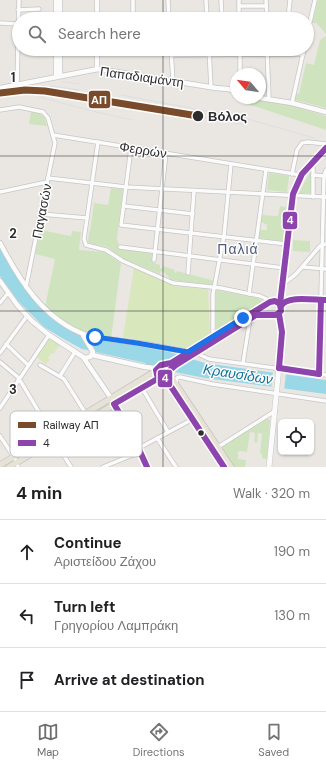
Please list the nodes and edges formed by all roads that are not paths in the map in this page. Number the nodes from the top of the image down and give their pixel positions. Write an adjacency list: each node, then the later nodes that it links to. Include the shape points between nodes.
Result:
1 (19, 0): 16 (street)
2 (56, 0): 17 (street)
3 (60, 0): 18 (street)
4 (97, 0): 19 (street)
5 (133, 0): 20 (street)
6 (168, 0): 21 (street)
7 (206, 0): 22 (street)
8 (222, 0): 23 (street)
9 (239, 0): 13 (street)
10 (266, 0): 14 (street)
11 (290, 0): 26 (street)
12 (315, 0): 27 (street)
13 (239, 6): 14 (street); 24 (street)
14 (266, 6): 25 (street)
15 (39, 9): 16 (street)
16 (18, 10)
17 (56, 12)
18 (60, 12)
19 (97, 12)
20 (133, 12)
21 (169, 12)
22 (207, 12)
23 (222, 12)
24 (239, 12)
25 (266, 12)
26 (289, 12)
27 (312, 12)
28 (0, 23): 29 (street)
29 (12, 24)
30 (18, 56): 43 (street)
31 (56, 56): 41 (street)
32 (60, 56): 41 (street)
33 (97, 56): 40 (street)
34 (171, 56): 42 (street)
35 (210, 56): 44 (street)
36 (240, 56): 39 (street)
37 (268, 56): 48 (street)
38 (303, 56): 49 (street)
39 (240, 68)
40 (97, 70): 41 (street, Παπαδιαμάντη); 42 (street, Παπαδιαμάντη)
41 (58, 77): 43 (street, Παπαδιαμάντη)
42 (173, 81): 44 (street, Παπαδιαμάντη)
43 (17, 85): 45 (street, Παπαδιαμάντη)
44 (211, 87): 46 (street, Παπαδιαμάντη)
45 (0, 88)
46 (230, 90)
47 (266, 99): 48 (street)
48 (269, 99): 49 (street)
49 (292, 103): 51 (street)
50 (0, 110): 52 (street, via 19,107 42,112 48,118)
51 (326, 112)
52 (52, 135): 53 (street, Φερρών); 66 (street, Παγασών, via 55,143)
53 (98, 142): 55 (street, Φερρών); 67 (street)
54 (326, 144): 62 (street, via 302,143 297,150)
55 (131, 148): 57 (street, Φερρών); 68 (street)
56 (326, 148): 58 (main road)
57 (166, 153): 59 (street, Φερρών); 69 (street)
58 (313, 162): 63 (main road); 64 (street)
59 (231, 164): 60 (street, Φερρών); 72 (street)
60 (266, 170): 62 (street, Φερρών); 73 (street)
61 (326, 170): 65 (street)
62 (292, 174): 63 (street, Φερρών)
63 (301, 175): 74 (main road)
64 (313, 175): 65 (street); 75 (street)
65 (325, 175): 76 (street)
66 (48, 180): 67 (street); 71 (street); 79 (street, Παγασών)
67 (92, 183): 68 (street); 81 (street)
68 (126, 187): 69 (street); 77 (street)
69 (162, 189): 70 (street); 78 (street)
70 (194, 191): 72 (street); 80 (street)
71 (0, 192)
72 (228, 193): 73 (street); 85 (street)
73 (262, 194): 74 (street); 86 (street)
74 (292, 196): 75 (street); 88 (main road)
75 (313, 197): 76 (street)
76 (325, 197): 82 (street)
77 (124, 206): 78 (street); 83 (street, via 121,224)
78 (159, 210): 80 (street); 83 (street)
79 (41, 214): 81 (street); 102 (street, Παγασών)
80 (193, 214): 84 (street)
81 (87, 218): 103 (street, via 84,240 90,247 106,250 127,263 173,283)
82 (324, 221): 89 (street)
83 (157, 229): 84 (street); 91 (street)
84 (191, 232): 85 (street); 92 (street)
85 (224, 236): 86 (street); 94 (street)
86 (256, 240): 88 (street); 95 (street)
87 (0, 243): 102 (street)
88 (287, 244): 97 (main road)
89 (324, 245): 96 (street, via 320,246); 98 (street)
90 (120, 247): 91 (street)
91 (155, 252): 92 (street); 93 (street)
92 (190, 256): 94 (street); 99 (street)
93 (154, 260)
94 (220, 260): 95 (street); 103 (street)
95 (253, 264): 97 (street); 105 (street)
96 (303, 267): 98 (street); 101 (street)
97 (284, 268): 101 (main road)
98 (324, 269): 106 (street)
99 (188, 273)
100 (0, 281): 104 (street)
101 (282, 285): 108 (main road, via 279,294); 110 (main road)
102 (26, 288): 116 (street, via 50,313)
103 (214, 288): 105 (street); 117 (street)
104 (8, 293): 109 (street); 113 (street)
105 (249, 294): 108 (street)
106 (321, 300): 107 (street); 110 (street, via 289,299); 133 (street)
107 (326, 300)
108 (271, 302): 110 (main road, via 277,301); 112 (main road, via 266,309); 117 (main road)
109 (0, 303)
110 (281, 305): 111 (main road)
111 (279, 314): 112 (main road); 131 (main road, via 282,332)
112 (270, 315): 114 (main road, via 262,314)
113 (27, 316): 115 (street); 118 (street)
114 (250, 319): 122 (main road); 126 (street)
115 (49, 335): 119 (street); 127 (street)
116 (84, 335): 121 (street); 123 (street)
117 (213, 337): 123 (main road)
118 (3, 345): 120 (street); 127 (street)
119 (75, 352): 124 (street); 134 (street)
120 (0, 353)
121 (92, 353): 124 (street, via 89,358); 130 (street)
122 (196, 353): 123 (main road); 126 (street, via 209,359)
123 (189, 354): 129 (main road); 132 (main road)
124 (84, 358): 141 (street)
125 (0, 362): 136 (street)
126 (244, 363): 131 (street)
127 (28, 365): 136 (street)
128 (40, 365): 134 (street)
129 (166, 365): 130 (main road); 132 (main road)
130 (157, 368): 137 (main road, via 157,375); 141 (main road)
131 (279, 370): 133 (street); 140 (main road)
132 (170, 372): 137 (main road, via 169,377); 138 (main road)
133 (319, 374): 135 (street)
134 (60, 376): 147 (street)
135 (326, 376)
136 (19, 379): 144 (street); 146 (street)
137 (162, 379): 139 (main road); 151 (main road, via 168,382)
138 (176, 383): 140 (street, via 180,377 212,384); 155 (main road)
139 (142, 388): 143 (main road); 152 (street)
140 (277, 392): 142 (street); 145 (main road)
141 (111, 398): 148 (main road)
142 (326, 401)
143 (114, 404): 149 (main road); 150 (street)
144 (0, 408)
145 (275, 410): 155 (street); 170 (main road)
146 (38, 411)
147 (84, 411)
148 (91, 411)
149 (102, 411)
150 (118, 411)
151 (193, 419): 152 (street); 168 (main road)
152 (168, 432): 154 (street)
153 (0, 436): 157 (street)
154 (157, 438): 156 (street); 167 (street)
155 (218, 447): 169 (main road)
156 (142, 449)
157 (10, 452)
158 (142, 455): 166 (street)
159 (65, 457): 164 (street)
160 (125, 457): 165 (street)
161 (16, 462): 162 (main road); 163 (main road)
162 (0, 465)
163 (10, 467)
164 (71, 467)
165 (104, 467)
166 (147, 467)
167 (176, 467)
168 (224, 467)
169 (231, 467)
170 (269, 467)

